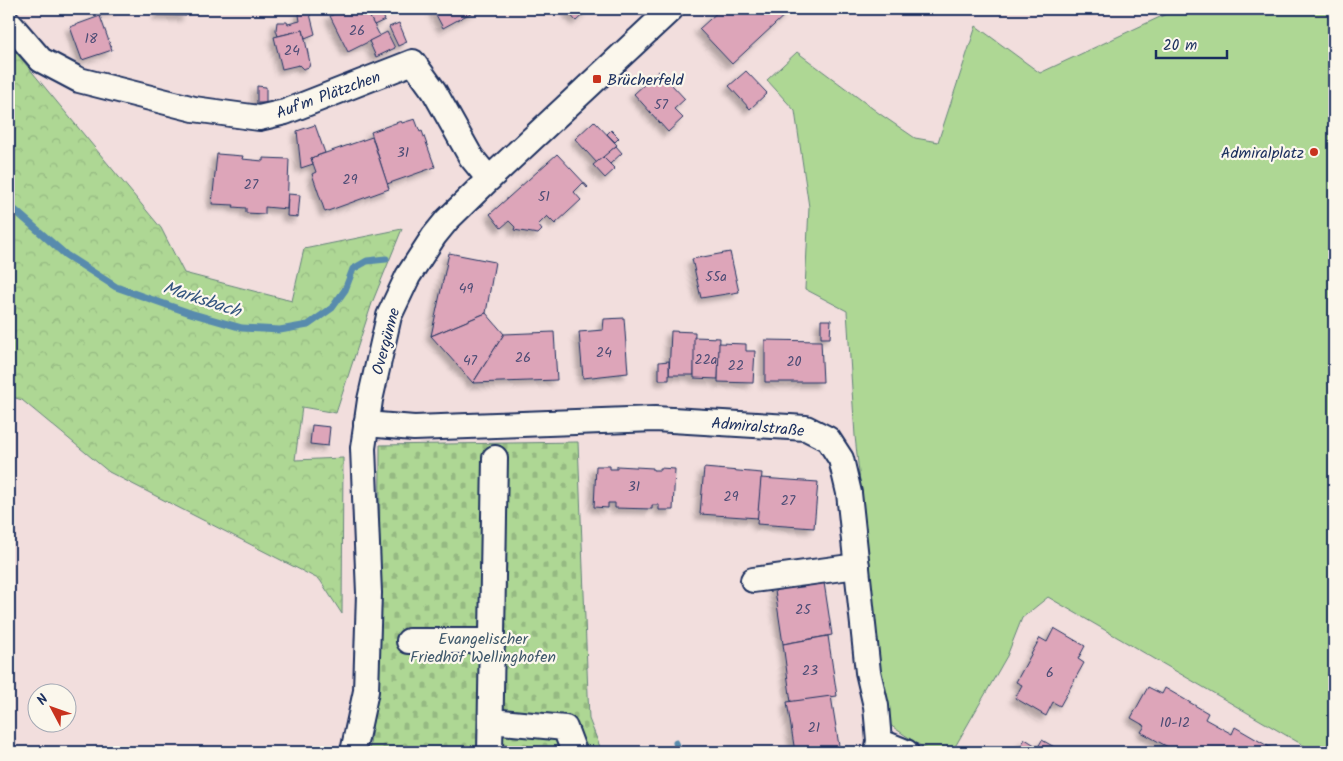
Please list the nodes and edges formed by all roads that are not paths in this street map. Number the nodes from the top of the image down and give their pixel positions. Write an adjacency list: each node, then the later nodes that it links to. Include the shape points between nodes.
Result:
1 (671, 9): 3 (street, Overgünne)
2 (9, 23): 3 (street, Auf'm Plätzchen, via 41,60 79,80 194,109 259,118 285,112 413,62 434,91 471,157)
3 (489, 179): 4 (street, Overgünne, via 447,220 408,276 389,316)
4 (366, 424): 6 (street, Admiralstraße, via 414,428 655,419 806,428 828,439 841,458 849,493); 12 (street, Overgünne, via 363,448 369,593 366,691)
5 (495, 458): 9 (street)
6 (857, 566): 7 (street); 11 (street, Admiralstraße, via 868,672 876,706)
7 (753, 580)
8 (409, 641): 9 (street)
9 (493, 641): 10 (street)
10 (492, 721): 13 (street); 14 (street, via 566,728)
11 (878, 746): 15 (street)
12 (353, 752)
13 (490, 752)
14 (574, 752)
15 (906, 752)

